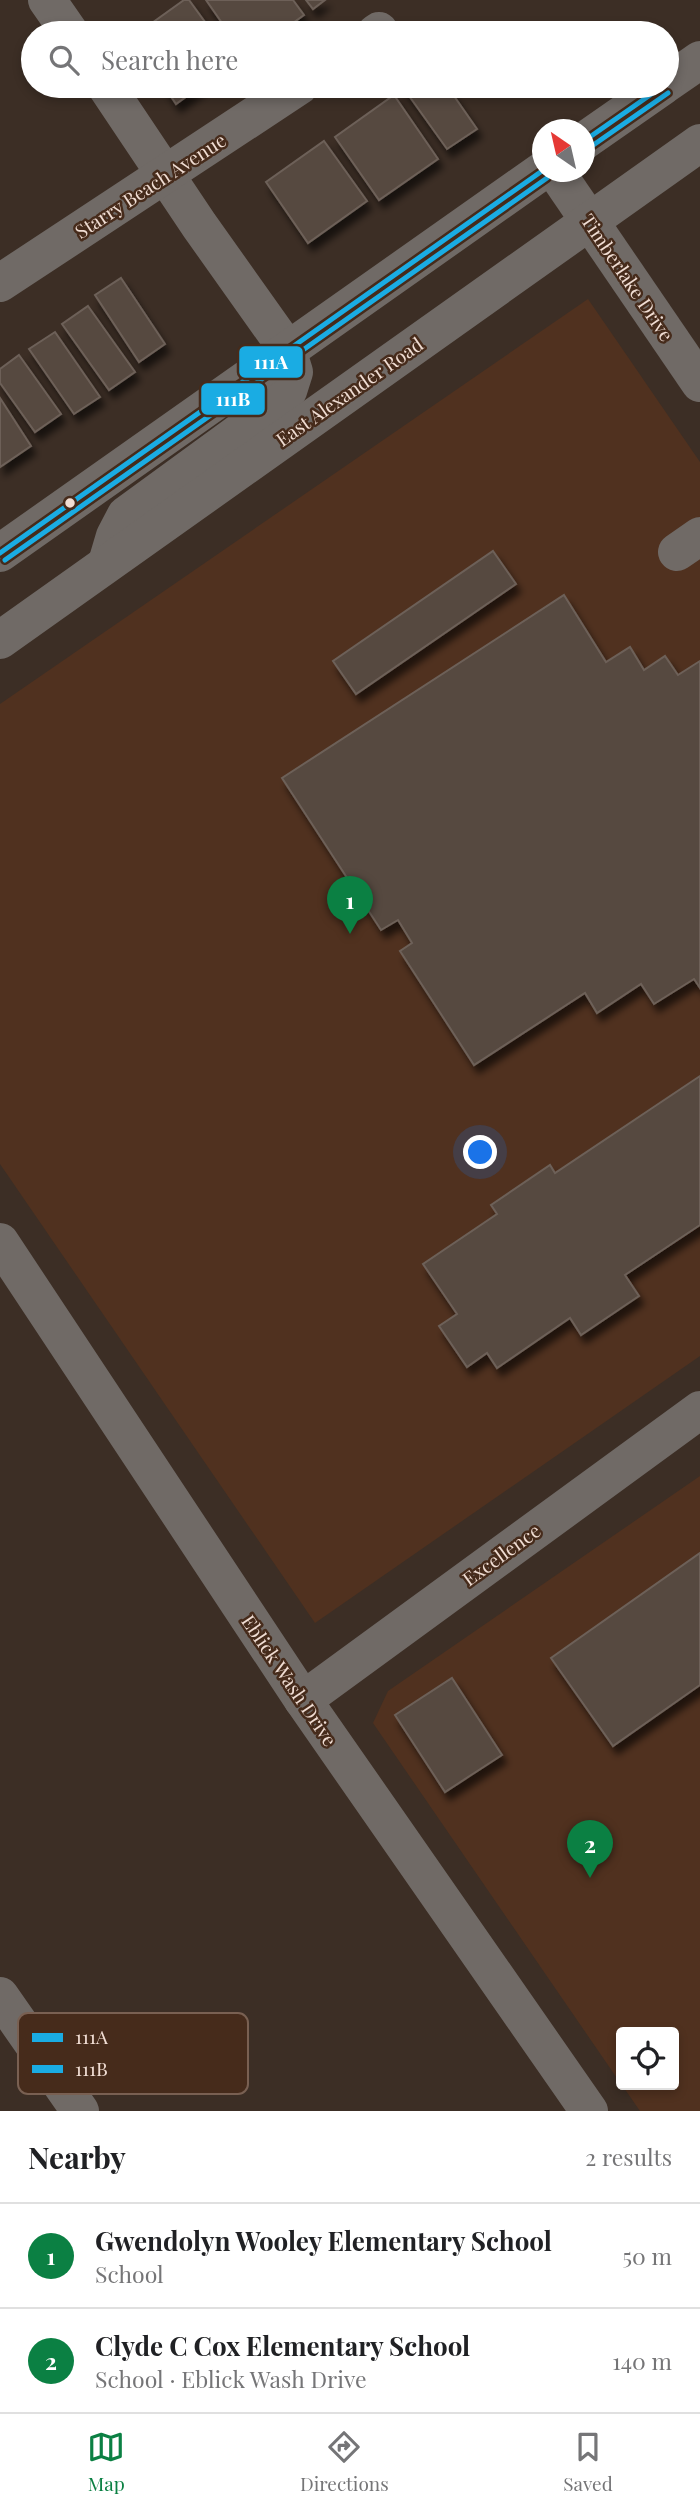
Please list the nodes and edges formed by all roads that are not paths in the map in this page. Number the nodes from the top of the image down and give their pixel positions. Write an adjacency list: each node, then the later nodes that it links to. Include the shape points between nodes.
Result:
1 (47, 0): 2 (street)
2 (62, 21)
3 (700, 60): 4 (street)
4 (679, 75)
5 (114, 98): 10 (street)
6 (281, 98): 10 (street, Starry Beach Avenue)
7 (646, 98): 8 (street)
8 (595, 133)
9 (700, 143): 13 (street, East Alexander Road)
10 (167, 175): 14 (street, Starry Beach Avenue); 15 (street)
11 (532, 178): 15 (street)
12 (562, 182): 13 (street, Timberlake Drive)
13 (591, 220): 16 (street, Timberlake Drive); 18 (street, East Alexander Road)
14 (0, 283)
15 (287, 349): 17 (street); 18 (street, via 294,372 288,391 126,515)
16 (700, 383)
17 (0, 553)
18 (107, 563): 19 (street, East Alexander Road)
19 (0, 640)
20 (0, 1242): 22 (street, Eblick Wash Drive)
21 (700, 1410): 22 (street, Excellence)
22 (303, 1700): 27 (street, Eblick Wash Drive)
23 (0, 1996): 24 (street)
24 (18, 2022)
25 (68, 2094): 26 (street)
26 (80, 2111)
27 (589, 2111)

